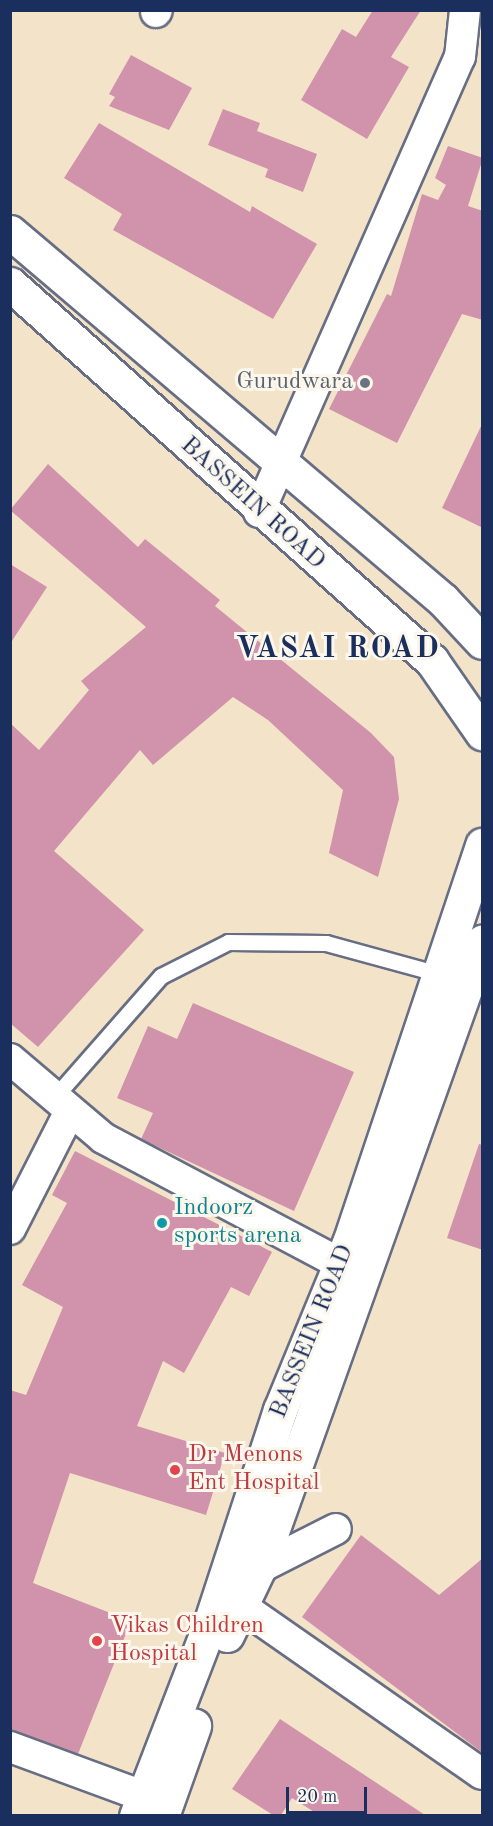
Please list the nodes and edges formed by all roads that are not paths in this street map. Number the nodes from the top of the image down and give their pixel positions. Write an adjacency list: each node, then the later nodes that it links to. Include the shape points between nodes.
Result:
1 (465, 10): 4 (street, via 460,57)
2 (14, 245): 4 (main road, BASSEIN ROAD)
3 (10, 284): 5 (main road, BASSEIN ROAD)
4 (280, 460): 5 (street); 6 (main road, BASSEIN ROAD, via 442,600)
5 (259, 512): 7 (main road, BASSEIN ROAD, via 432,661)
6 (483, 642)
7 (480, 724)
8 (483, 845): 10 (main road, BASSEIN ROAD)
9 (483, 942): 14 (main road, BASSEIN ROAD)
10 (439, 974): 12 (lane, via 326,943 228,942 161,976); 14 (main road, BASSEIN ROAD)
11 (10, 1059): 12 (street)
12 (61, 1107): 13 (street); 14 (street, via 103,1138)
13 (10, 1229)
14 (352, 1271): 16 (main road, BASSEIN ROAD); 17 (main road, BASSEIN ROAD, via 280,1410)
15 (336, 1529): 16 (street)
16 (259, 1568): 17 (main road, BASSEIN ROAD)
17 (229, 1598): 19 (street); 20 (main road, BASSEIN ROAD)
18 (10, 1746): 20 (street)
19 (483, 1774)
20 (147, 1809)

